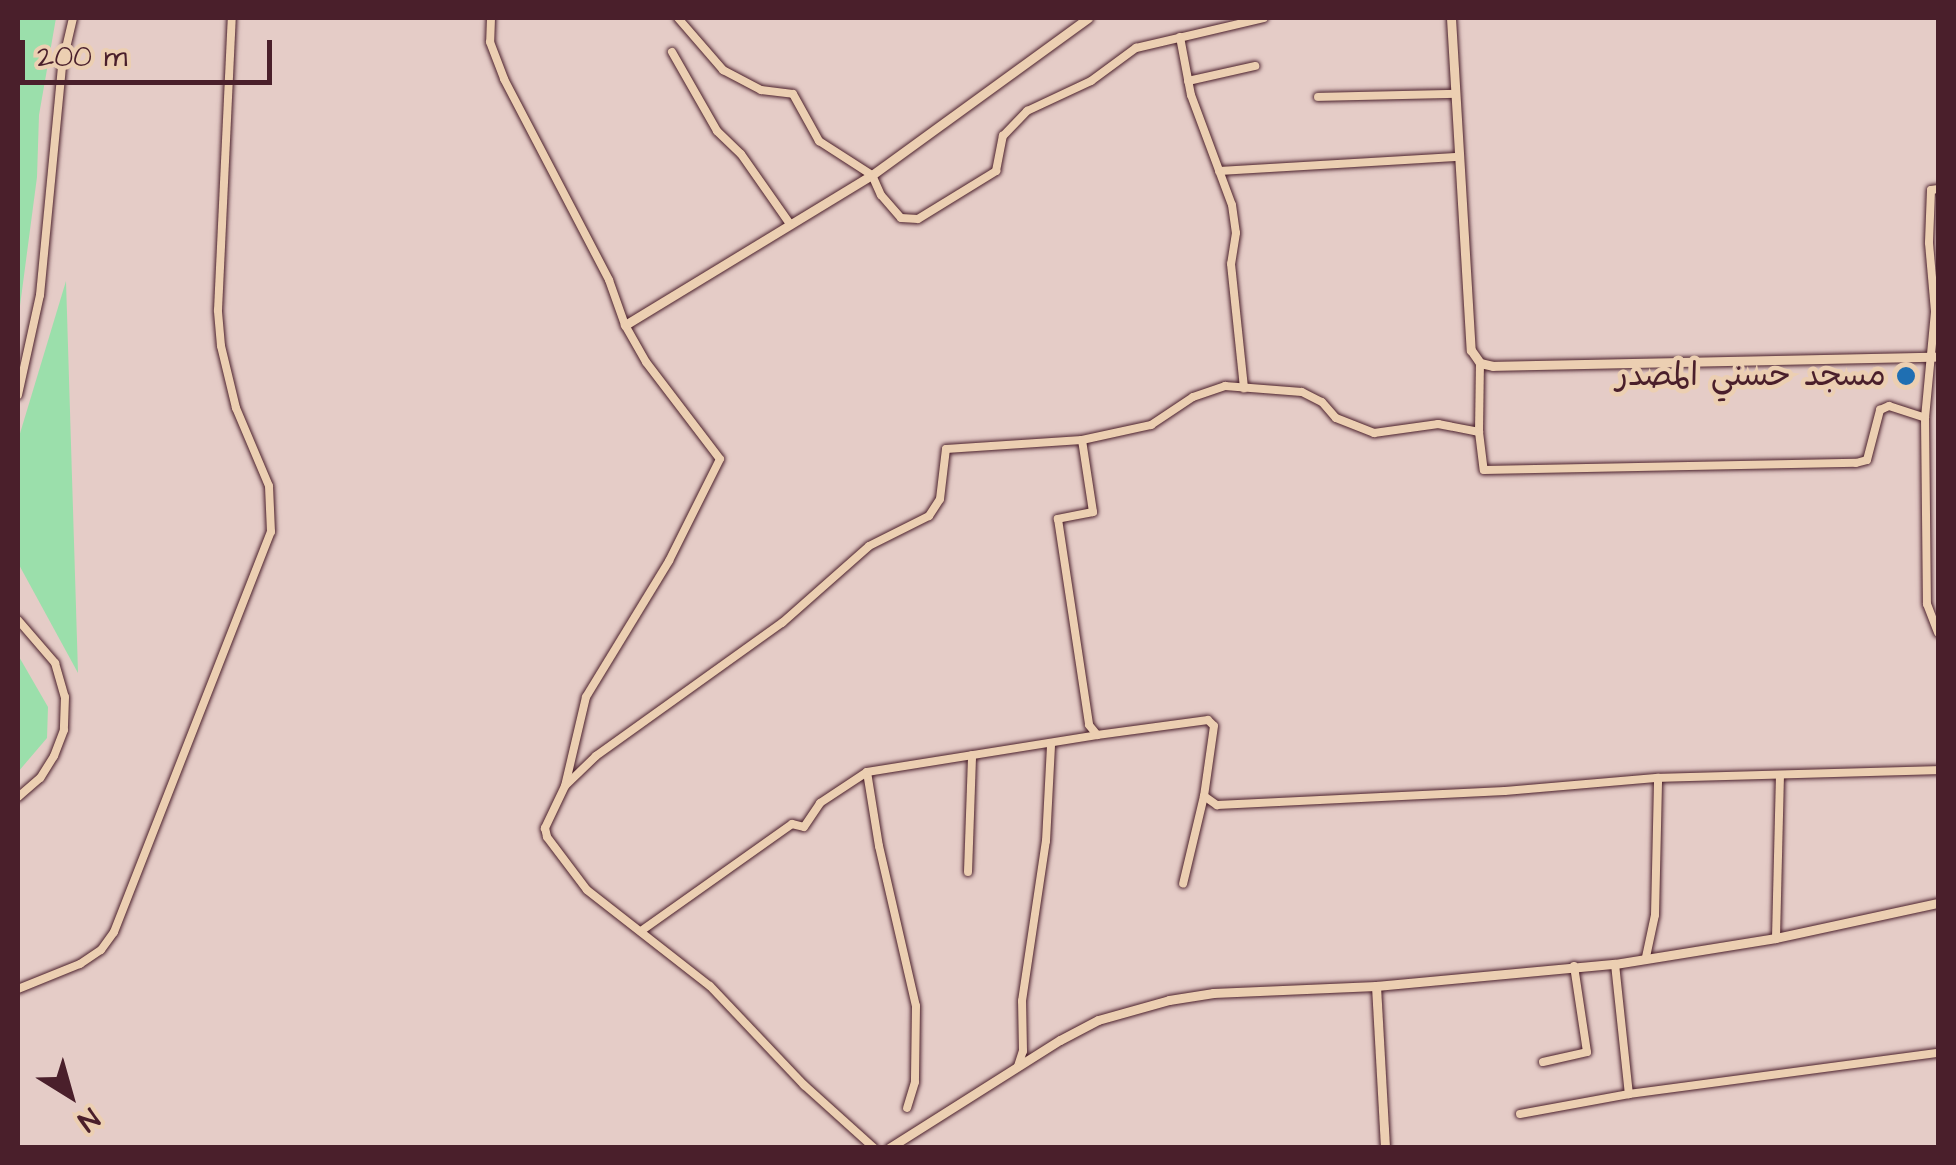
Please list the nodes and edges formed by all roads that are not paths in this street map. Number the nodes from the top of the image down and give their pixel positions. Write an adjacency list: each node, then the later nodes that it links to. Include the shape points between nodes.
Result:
1 (73, 18): 23 (street, via 62,64 40,295)
2 (232, 18): 48 (street, via 220,346 236,408 269,486 271,532 114,932 80,964)
3 (491, 18): 19 (street, via 490,42 504,79 609,280)
4 (678, 18): 16 (street, via 731,76 761,90 793,94 820,140)
5 (1088, 18): 16 (street)
6 (1264, 18): 8 (street)
7 (1451, 18): 12 (street)
8 (1180, 37): 11 (street); 16 (street, via 1136,48 1091,81 1027,111 1003,136 996,171 918,219 902,218)
9 (672, 52): 18 (street, via 717,131)
10 (1255, 66): 11 (street)
11 (1188, 81): 15 (street)
12 (1454, 94): 13 (street); 14 (street)
13 (1318, 97)
14 (1456, 157): 15 (street); 21 (street, via 1471,350)
15 (1219, 171): 22 (street, via 1236,234 1231,264)
16 (872, 175): 18 (street)
17 (1938, 190): 20 (street, via 1930,190)
18 (790, 224): 19 (street)
19 (625, 325): 36 (street, via 720,458 669,561 586,697)
20 (1935, 357): 21 (street); 24 (street)
21 (1480, 363): 25 (street)
22 (1244, 388): 25 (street, via 1302,392 1336,418 1374,433 1438,424); 26 (street, via 1211,388 1151,425)
23 (18, 395)
24 (1925, 418): 25 (street, via 1889,406 1880,410 1867,460 1775,466 1484,470); 28 (street, via 1927,604)
25 (1479, 432)
26 (1082, 440): 29 (street, via 1093,512 1058,519 1089,725); 36 (street, via 946,449 940,499 929,516 869,546 782,623 596,756)
27 (18, 620): 37 (street, via 54,663 66,697 54,756)
28 (1938, 634)
29 (1097, 736): 30 (street); 38 (street, via 1208,720 1214,726)
30 (1051, 744): 31 (street); 51 (street)
31 (972, 754): 33 (street); 39 (street)
32 (1938, 770): 34 (street)
33 (867, 772): 42 (street, via 820,803 804,827 792,824); 53 (street, via 916,1006 915,1082)
34 (1780, 777): 35 (street); 43 (street)
35 (1658, 778): 38 (street, via 1217,805); 44 (street, via 1655,915)
36 (565, 786): 42 (street, via 547,836 587,890)
37 (18, 796)
38 (1204, 796): 40 (street)
39 (968, 872)
40 (1183, 884)
41 (1938, 903): 43 (street)
42 (641, 931): 55 (street, via 710,986)
43 (1776, 938): 44 (street)
44 (1646, 957): 45 (street)
45 (1615, 964): 46 (street); 52 (street)
46 (1574, 966): 47 (street); 50 (street, via 1586,1052)
47 (1376, 986): 51 (street, via 1213,992 1169,1000 1098,1020); 57 (street)
48 (18, 989)
49 (1938, 1053): 52 (street)
50 (1543, 1062)
51 (1018, 1066): 56 (street)
52 (1629, 1094): 54 (street)
53 (907, 1108)
54 (1520, 1114)
55 (874, 1148)
56 (888, 1148)
57 (1385, 1148)

